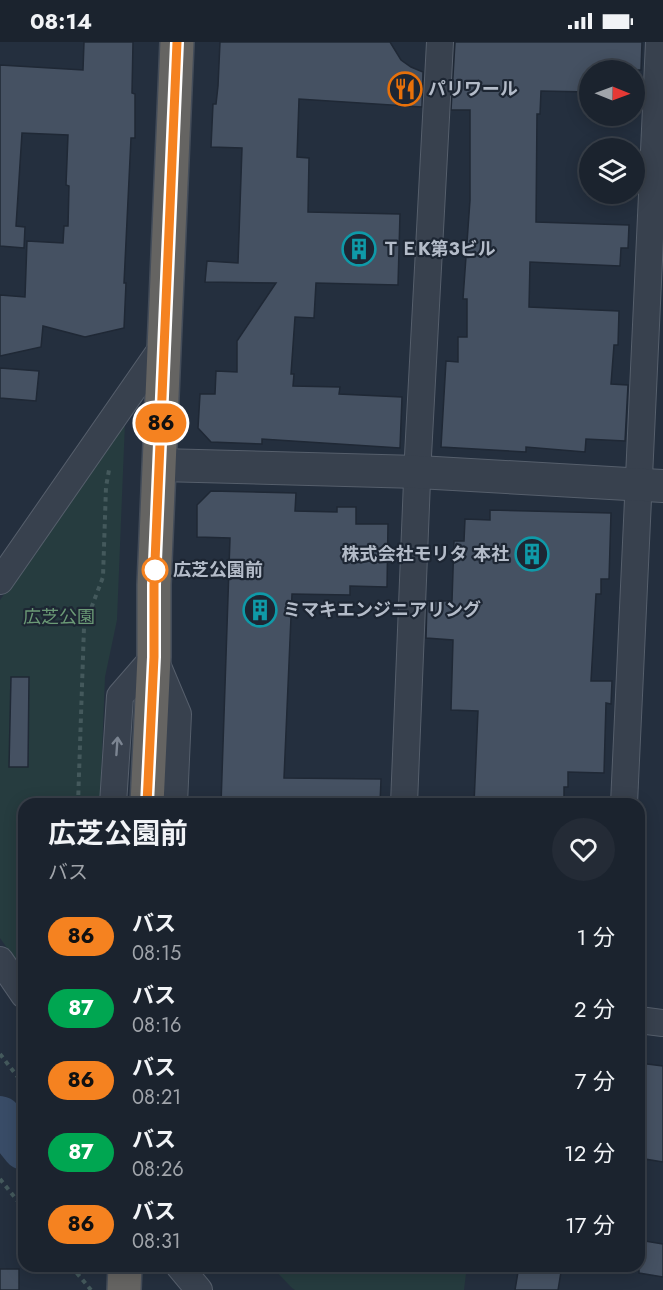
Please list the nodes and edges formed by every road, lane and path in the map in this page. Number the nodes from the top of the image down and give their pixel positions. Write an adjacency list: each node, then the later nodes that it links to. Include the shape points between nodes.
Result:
1 (177, 42): 4 (highway)
2 (440, 42): 7 (street)
3 (659, 42): 8 (street)
4 (166, 342): 5 (highway); 9 (street)
5 (160, 465): 7 (street); 10 (highway)
6 (109, 470): 11 (path, via 103,578 84,627)
7 (418, 472): 8 (street); 15 (street)
8 (651, 485): 16 (street)
9 (0, 581)
10 (154, 657): 12 (street, one-way to 10, via 120,696); 13 (highway); 14 (street, via 178,714)
11 (78, 798)
12 (113, 798)
13 (147, 798)
14 (174, 798)
15 (404, 798)
16 (625, 798)
17 (0, 960): 18 (street)
18 (18, 986)
19 (645, 1021): 20 (street)
20 (663, 1023)
21 (0, 1054): 22 (path)
22 (18, 1076)
23 (0, 1179): 24 (path)
24 (18, 1202)
25 (76, 1272): 28 (path)
26 (125, 1272): 29 (highway)
27 (184, 1272): 30 (street)
28 (91, 1290)
29 (124, 1290)
30 (199, 1290)

